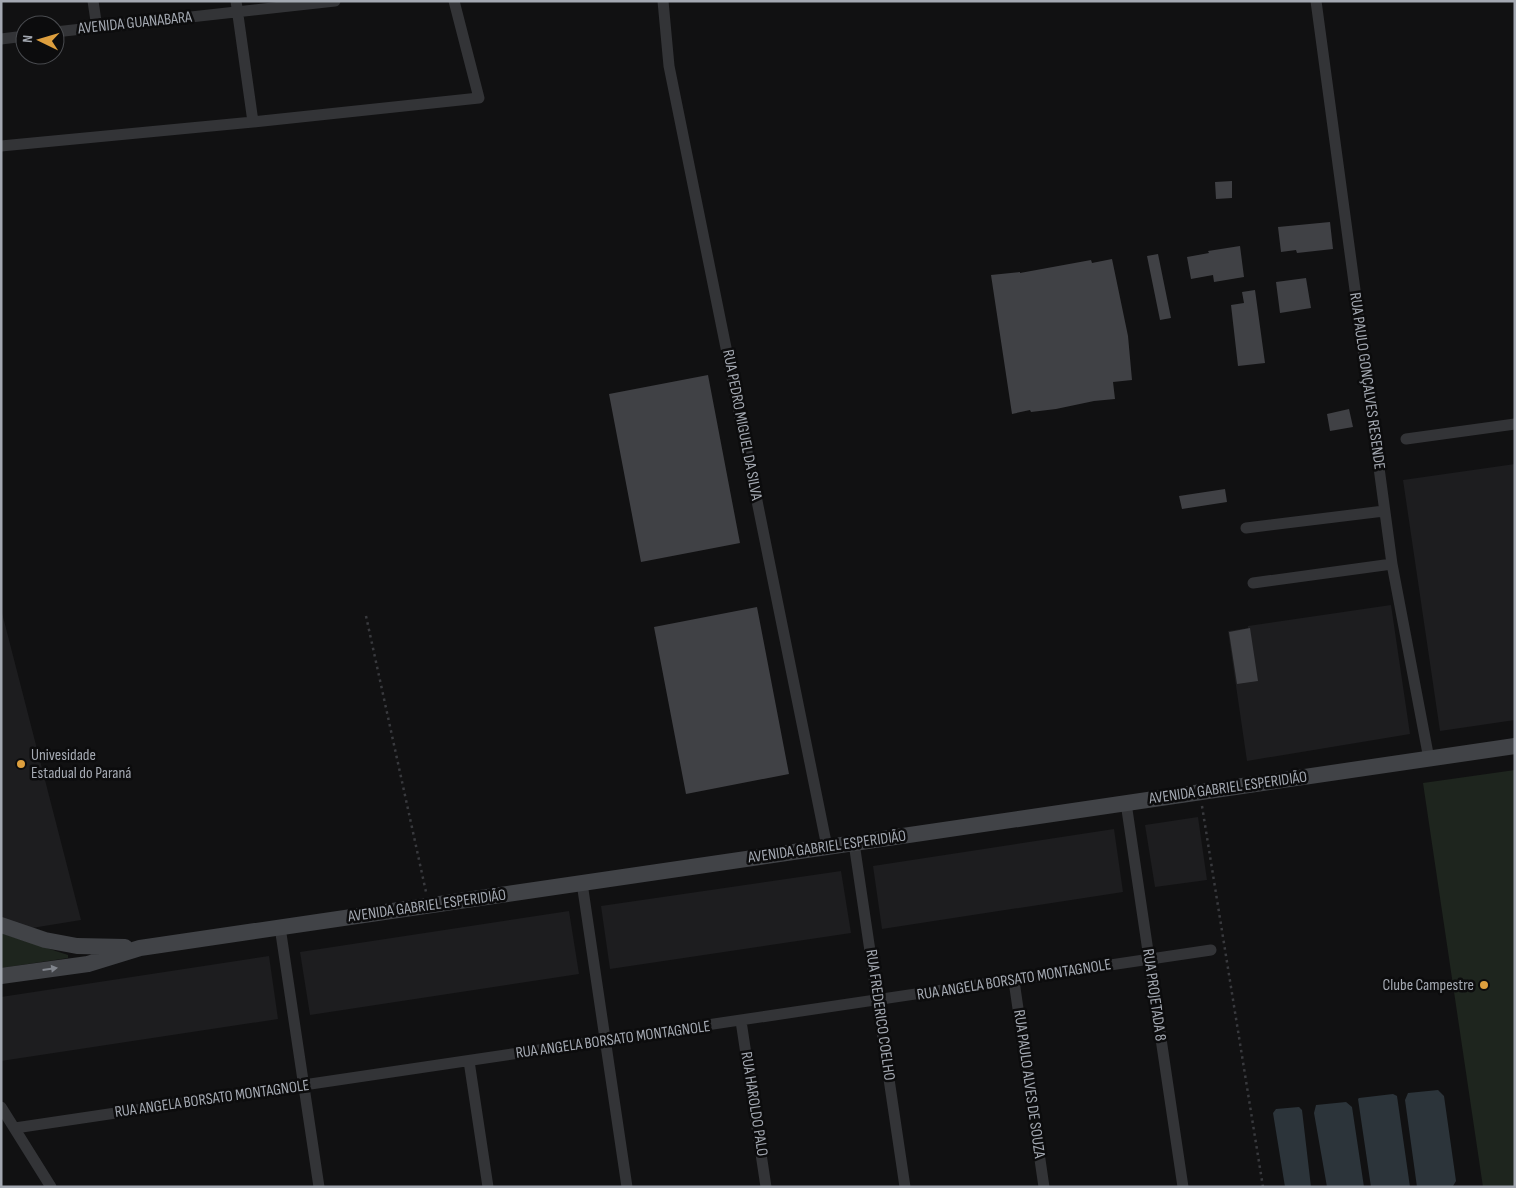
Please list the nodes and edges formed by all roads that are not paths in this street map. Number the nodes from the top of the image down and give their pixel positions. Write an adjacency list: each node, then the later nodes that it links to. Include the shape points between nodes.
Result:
1 (93, 1): 7 (street)
2 (335, 1): 6 (street, AVENIDA GUANABARA)
3 (454, 1): 11 (street, via 478,98)
4 (663, 1): 23 (street, RUA PEDRO MIGUEL DA SILVA, via 671,76)
5 (1316, 1): 15 (street, RUA PAULO GONÇALVES RESENDE)
6 (237, 6): 7 (street, AVENIDA GUANABARA); 11 (street)
7 (97, 28): 8 (street, AVENIDA GUANABARA)
8 (65, 31)
9 (15, 37): 10 (street)
10 (1, 39)
11 (253, 122): 12 (street)
12 (1, 146)
13 (1515, 424): 14 (street)
14 (1406, 439)
15 (1384, 511): 16 (street); 17 (street, RUA PAULO GONÇALVES RESENDE)
16 (1246, 528)
17 (1392, 564): 18 (street); 20 (street, RUA PAULO GONÇALVES RESENDE)
18 (1253, 583)
19 (1515, 746): 20 (main road, AVENIDA GABRIEL ESPERIDIÃO)
20 (1429, 759): 21 (main road, AVENIDA GABRIEL ESPERIDIÃO)
21 (1126, 803): 22 (main road, AVENIDA GABRIEL ESPERIDIÃO); 29 (street, RUA PROJETADA 8)
22 (854, 843): 23 (main road, AVENIDA GABRIEL ESPERIDIÃO); 32 (street, RUA FREDERICO COELHO)
23 (827, 847): 24 (main road, AVENIDA GABRIEL ESPERIDIÃO)
24 (582, 883): 26 (main road, AVENIDA GABRIEL ESPERIDIÃO); 34 (street)
25 (1, 925): 27 (main road, AVENIDA GABRIEL ESPERIDIÃO, via 45,940 77,946)
26 (280, 927): 27 (main road, AVENIDA GABRIEL ESPERIDIÃO); 36 (street)
27 (140, 948): 30 (main road, AVENIDA GABRIEL ESPERIDIÃO, one-way to 27, via 88,964)
28 (1211, 950): 29 (street, RUA ANGELA BORSATO MONTAGNOLE)
29 (1149, 960): 31 (street, RUA ANGELA BORSATO MONTAGNOLE); 46 (street, RUA PROJETADA 8)
30 (1, 976)
31 (1014, 980): 32 (street, RUA ANGELA BORSATO MONTAGNOLE); 45 (street, RUA PAULO ALVES DE SOUZA)
32 (878, 1000): 33 (street, RUA ANGELA BORSATO MONTAGNOLE); 44 (street, RUA FREDERICO COELHO)
33 (741, 1021): 34 (street, RUA ANGELA BORSATO MONTAGNOLE); 43 (street, RUA HAROLDO PALO)
34 (605, 1041): 35 (street, RUA ANGELA BORSATO MONTAGNOLE); 42 (street)
35 (469, 1061): 36 (street, RUA ANGELA BORSATO MONTAGNOLE); 41 (street)
36 (304, 1085): 38 (street, RUA ANGELA BORSATO MONTAGNOLE); 40 (street)
37 (1, 1107): 38 (street)
38 (15, 1128): 39 (street)
39 (52, 1187)
40 (319, 1187)
41 (488, 1187)
42 (627, 1187)
43 (766, 1187)
44 (905, 1187)
45 (1044, 1187)
46 (1183, 1187)

